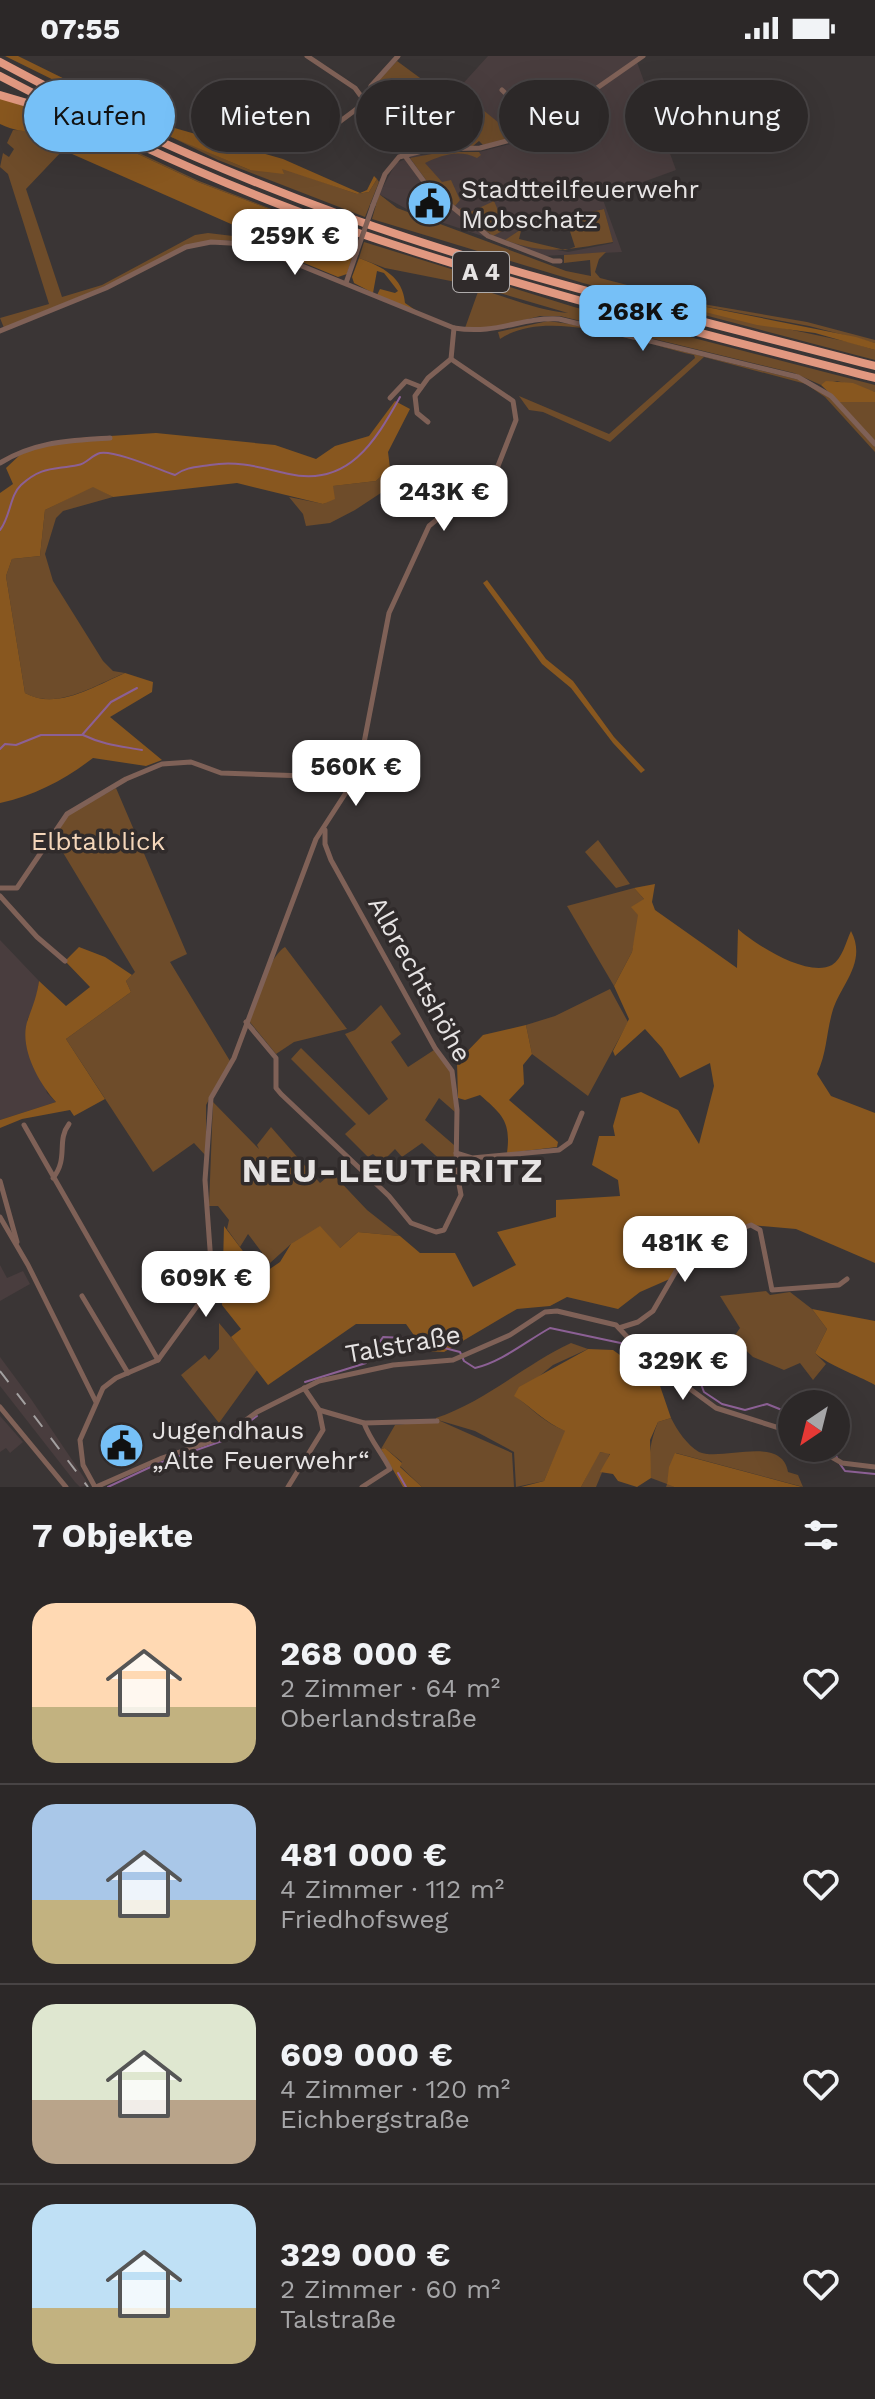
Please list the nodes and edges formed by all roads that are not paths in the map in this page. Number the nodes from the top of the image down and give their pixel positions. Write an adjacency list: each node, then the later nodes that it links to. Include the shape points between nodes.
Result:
1 (307, 56): 9 (street)
2 (398, 56): 6 (street)
3 (643, 56): 7 (street)
4 (0, 62): 20 (highway, A 4, via 155,140 347,217 552,281)
5 (0, 76): 8 (highway, A 4)
6 (376, 80)
7 (609, 80)
8 (24, 88)
9 (355, 88)
10 (0, 95): 11 (highway)
11 (24, 102)
12 (499, 142): 14 (street)
13 (157, 152): 21 (highway, A 4, via 249,193 413,251)
14 (405, 154): 15 (street, via 428,186 487,235); 16 (street, bridge, via 390,166)
15 (560, 261)
16 (346, 283): 17 (street); 18 (street, via 254,245 211,242 186,247 106,288)
17 (454, 328): 19 (street); 26 (street, via 486,332 559,319 791,375 824,390)
18 (0, 331)
19 (451, 359): 22 (street); 28 (street, via 513,401 516,420 496,471 424,533 389,613)
20 (875, 366)
21 (875, 378)
22 (421, 387): 23 (street, via 406,381); 24 (street, via 414,404)
23 (390, 398)
24 (428, 422)
25 (110, 438): 27 (street, via 24,448)
26 (875, 444)
27 (0, 463)
28 (358, 774): 29 (street); 30 (street, via 221,773 191,762 162,764 67,814 17,888)
29 (325, 830): 33 (street, via 316,839); 37 (street, Albrechtshöhe, via 331,860 452,1071)
30 (0, 888)
31 (0, 896): 32 (street)
32 (65, 961)
33 (246, 1022): 37 (street, Albrechtshöhe, via 276,1058 276,1088 411,1223 436,1232 451,1220 461,1195); 45 (street, via 207,1116 208,1291)
34 (582, 1113): 37 (street, via 570,1142 559,1150 472,1158)
35 (69, 1124): 38 (street, via 63,1132 63,1161)
36 (24, 1125): 38 (street)
37 (456, 1153)
38 (53, 1178): 45 (street)
39 (0, 1181): 41 (street)
40 (0, 1217): 41 (street)
41 (20, 1250): 48 (street)
42 (847, 1279): 44 (street, via 839,1285 772,1290 765,1243 760,1230 751,1225 690,1247 653,1311)
43 (82, 1296): 46 (street)
44 (619, 1328): 47 (street, Talstraße, via 575,1313 545,1312 453,1360 361,1371); 53 (street, Talstraße, via 645,1356 716,1408)
45 (158, 1360): 46 (street)
46 (128, 1373): 48 (street, via 108,1383)
47 (304, 1388): 50 (street); 57 (street, Talstraße, via 221,1438)
48 (96, 1402): 57 (street, via 80,1440 83,1465)
49 (0, 1407): 56 (street)
50 (319, 1410): 52 (street); 58 (street, via 321,1435)
51 (437, 1421): 52 (street)
52 (364, 1423): 59 (street, via 390,1469)
53 (778, 1428)
54 (839, 1462): 55 (street)
55 (875, 1467)
56 (66, 1487)
57 (96, 1487)
58 (288, 1487)
59 (362, 1487)

